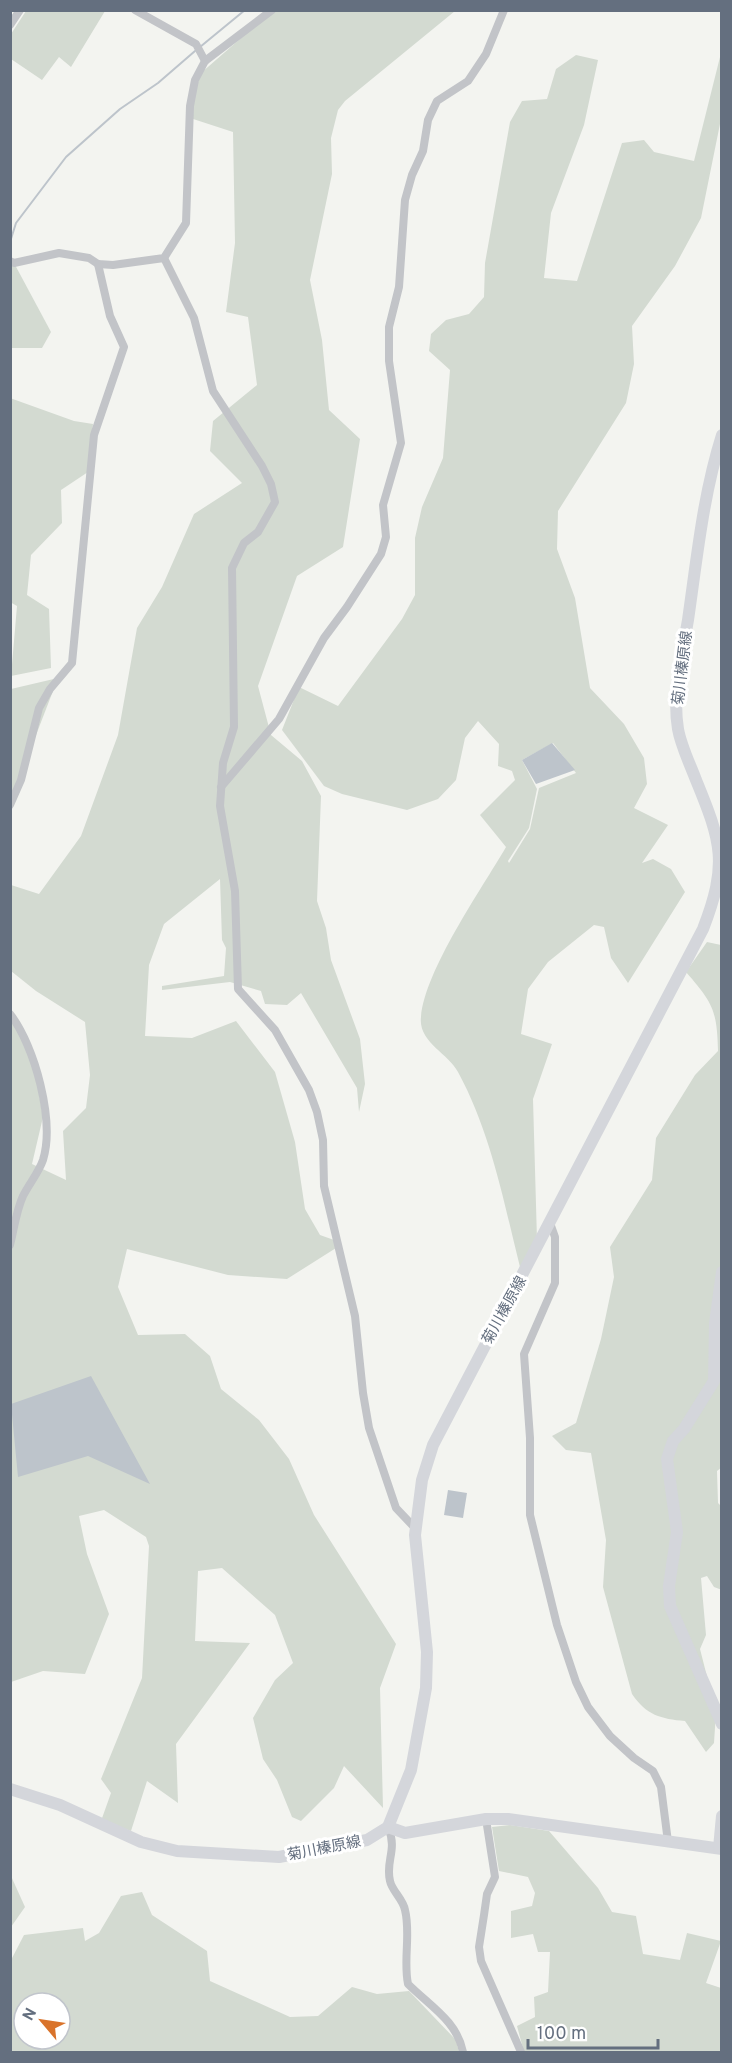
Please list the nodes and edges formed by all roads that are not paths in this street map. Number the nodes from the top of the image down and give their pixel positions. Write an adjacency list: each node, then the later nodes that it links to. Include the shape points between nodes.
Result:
1 (20, 10): 5 (street)
2 (135, 10): 6 (street, via 196,44)
3 (272, 10): 6 (street)
4 (504, 10): 11 (street, via 486,54 468,81 437,101 405,200 399,287 389,327 388,361 401,443 383,505 386,537 381,554 324,638 279,719)
5 (10, 25)
6 (203, 57): 7 (street, via 190,106 186,222)
7 (164, 258): 9 (street); 11 (street, via 194,318 213,391 262,466 275,502 258,532 244,543 232,568 234,727 223,763)
8 (10, 261): 9 (street, via 14,264 59,253 89,258)
9 (99, 264): 12 (street, via 110,316 123,347 94,435 72,663 39,708 21,780)
10 (722, 435): 14 (main road, 菊川榛原線, via 702,520 676,699 678,730 719,845 717,894 703,929)
11 (221, 788): 17 (street, via 220,806 235,891 238,988 275,1030 317,1112 323,1140 324,1186 355,1316 369,1428 396,1508)
12 (10, 805)
13 (10, 1014): 15 (street, via 39,1079 47,1130 43,1160 21,1199)
14 (550, 1223): 17 (main road, 菊川榛原線, via 433,1445 422,1480); 23 (street, via 555,1237 555,1283 524,1354 530,1515 557,1625 576,1682 588,1707 610,1736 653,1771 662,1787)
15 (10, 1245)
16 (722, 1272): 18 (main road, via 715,1323 714,1381 673,1441 667,1466 676,1513 670,1606)
17 (415, 1528): 22 (main road, 菊川榛原線, via 427,1652 426,1688 411,1770)
18 (722, 1724)
19 (10, 1789): 22 (main road, 菊川榛原線, via 60,1805 141,1842 177,1851 279,1857 367,1840)
20 (722, 1816): 24 (main road)
21 (486, 1819): 22 (main road, via 405,1833); 23 (main road); 26 (street, via 495,1877 487,1894 479,1947)
22 (388, 1827): 25 (street, via 394,1841 390,1884 405,1910 408,1984 446,2018 460,2037)
23 (668, 1842): 24 (main road)
24 (720, 1848)
25 (463, 2052)
26 (521, 2052)

